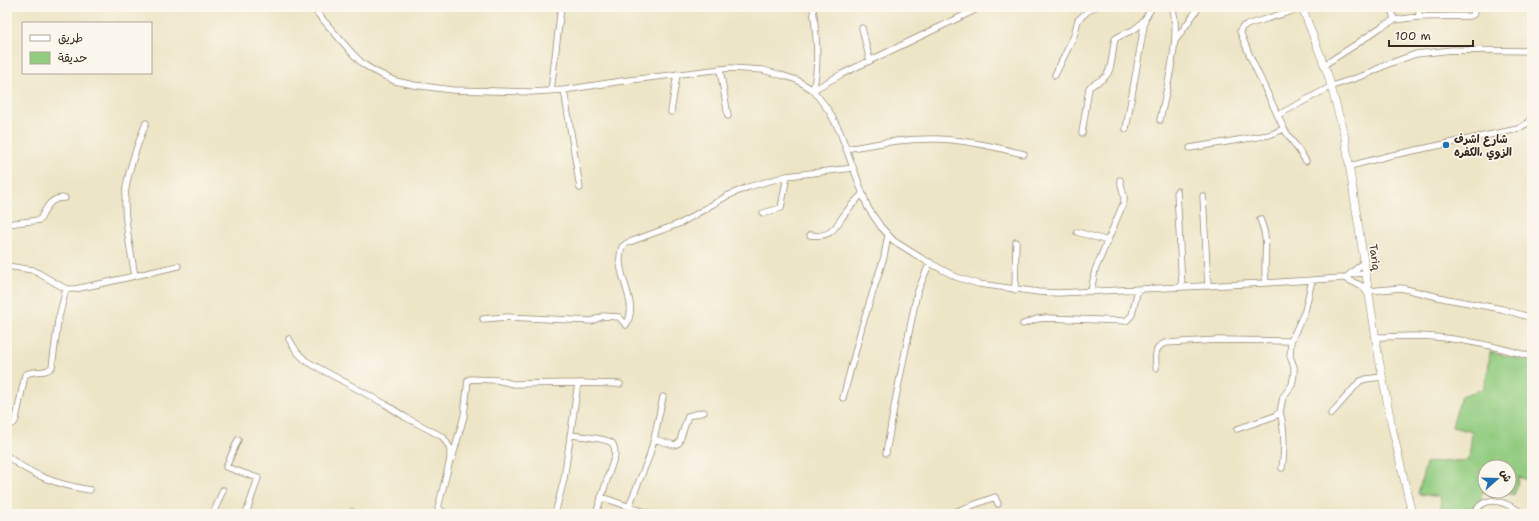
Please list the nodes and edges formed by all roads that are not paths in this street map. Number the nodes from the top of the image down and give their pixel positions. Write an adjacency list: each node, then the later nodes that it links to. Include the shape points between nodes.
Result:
1 (312, 7): 27 (street, via 363,64 395,81 452,90)
2 (561, 7): 27 (street)
3 (814, 7): 26 (street, via 817,66)
4 (1095, 7): 23 (street, via 1078,20 1074,36)
5 (1152, 7): 14 (street)
6 (1172, 7): 17 (street)
7 (1199, 7): 17 (street)
8 (1302, 7): 20 (main road, Tariq); 29 (street, via 1246,25 1240,31)
9 (1391, 7): 15 (street)
10 (1419, 7): 13 (street)
11 (1476, 7): 13 (street, via 1474,15 1470,16)
12 (975, 10): 19 (street)
13 (1419, 17): 15 (street)
14 (1145, 20): 35 (street); 36 (street, via 1133,30 1115,39 1109,73 1089,88)
15 (1394, 20): 20 (street)
16 (862, 28): 19 (street)
17 (1175, 42): 32 (street)
18 (1532, 51): 24 (street, via 1452,50 1416,54)
19 (870, 61): 26 (street)
20 (1324, 65): 24 (main road, Tariq)
21 (720, 69): 22 (street); 26 (street, via 763,70 792,78); 31 (street)
22 (677, 74): 25 (street); 28 (street)
23 (1054, 75)
24 (1332, 86): 29 (street); 41 (main road, Tariq)
25 (564, 90): 27 (street); 45 (street)
26 (813, 90): 38 (street, via 830,111)
27 (551, 91)
28 (671, 112)
29 (1278, 115): 34 (street)
30 (1532, 115): 41 (street, via 1529,122 1518,129)
31 (728, 116)
32 (1160, 120)
33 (146, 123): 63 (street, via 125,194)
34 (1284, 128): 37 (street, via 1269,134); 40 (street)
35 (1126, 129)
36 (1082, 134)
37 (1190, 148)
38 (846, 149): 39 (street, via 889,141 937,139 984,144); 42 (street)
39 (1024, 154)
40 (1306, 161)
41 (1350, 166): 58 (main road, Tariq)
42 (853, 168): 43 (street); 47 (street)
43 (787, 176): 50 (street, via 781,208); 76 (street, via 727,196 681,223 622,247 620,260 631,306 626,325 619,317 603,316 592,321 507,317)
44 (1120, 180): 56 (street, via 1124,202)
45 (580, 188)
46 (1177, 191): 69 (street)
47 (862, 194): 54 (street, via 834,229 821,236); 55 (street, via 876,220)
48 (1203, 196): 68 (street)
49 (66, 198): 52 (street, via 48,204 40,220)
50 (763, 213)
51 (1260, 219): 67 (street, via 1266,238)
52 (7, 224)
53 (1077, 232): 56 (street)
54 (810, 235)
55 (888, 235): 59 (street); 87 (street)
56 (1108, 241): 73 (street, via 1095,270)
57 (1016, 242): 72 (street)
58 (1364, 260): 62 (main road, Tariq); 64 (street)
59 (930, 262): 72 (street, via 956,277 987,286); 96 (street, via 917,293)
60 (7, 266): 70 (street, via 33,270)
61 (178, 266): 63 (street)
62 (1366, 273): 64 (street, via 1352,274); 66 (main road, Tariq)
63 (135, 276): 70 (street)
64 (1345, 278): 65 (street); 66 (street); 74 (street, via 1362,286)
65 (1312, 280): 67 (street); 80 (street, via 1305,311)
66 (1368, 282): 74 (main road, Tariq)
67 (1266, 283): 68 (street)
68 (1208, 286): 69 (street)
69 (1182, 287): 71 (street)
70 (66, 289): 91 (street, via 58,321 52,367 49,370 25,375 16,420)
71 (1138, 289): 73 (street); 77 (street, via 1132,315 1126,321 1046,318)
72 (1015, 290): 73 (street, via 1049,293)
73 (1092, 291)
74 (1369, 293): 75 (street, via 1401,288 1502,309); 78 (main road, Tariq)
75 (1532, 318)
76 (483, 319)
77 (1023, 324)
78 (1376, 337): 81 (street, via 1416,336 1456,341); 83 (main road, Tariq)
79 (289, 339): 104 (street, via 306,361 443,437 450,448 450,460 438,508)
80 (1291, 341): 82 (street, via 1220,340 1165,343 1159,346 1156,352); 89 (street, via 1290,356 1294,374 1292,385 1283,397)
81 (1532, 357)
82 (1156, 368)
83 (1382, 377): 90 (street, via 1360,381); 111 (main road, Tariq)
84 (578, 383): 85 (street); 93 (street); 104 (street, via 513,384 497,380 468,380 464,416 444,489)
85 (620, 384)
86 (663, 397): 94 (street)
87 (843, 398)
88 (704, 412): 94 (street, via 688,416 679,443 674,445)
89 (1280, 412): 92 (street); 98 (street, via 1285,452)
90 (1331, 414)
91 (7, 424)
92 (1237, 429)
93 (570, 435): 101 (street, via 605,440 614,445 615,455); 107 (street, via 564,479)
94 (654, 439): 103 (street)
95 (238, 440): 106 (street, via 226,468 258,478)
96 (886, 453)
97 (7, 456): 99 (street, via 20,466 46,479)
98 (1282, 468)
99 (90, 490)
100 (223, 490): 105 (street)
101 (601, 497): 103 (street); 108 (street)
102 (998, 504): 110 (street, via 995,497)
103 (629, 506): 109 (street)
104 (445, 513)
105 (213, 514)
106 (246, 514)
107 (554, 514)
108 (596, 514)
109 (651, 514)
110 (954, 514)
111 (1412, 514)
112 (1474, 514): 113 (street, via 1489,500)
113 (1524, 514)

